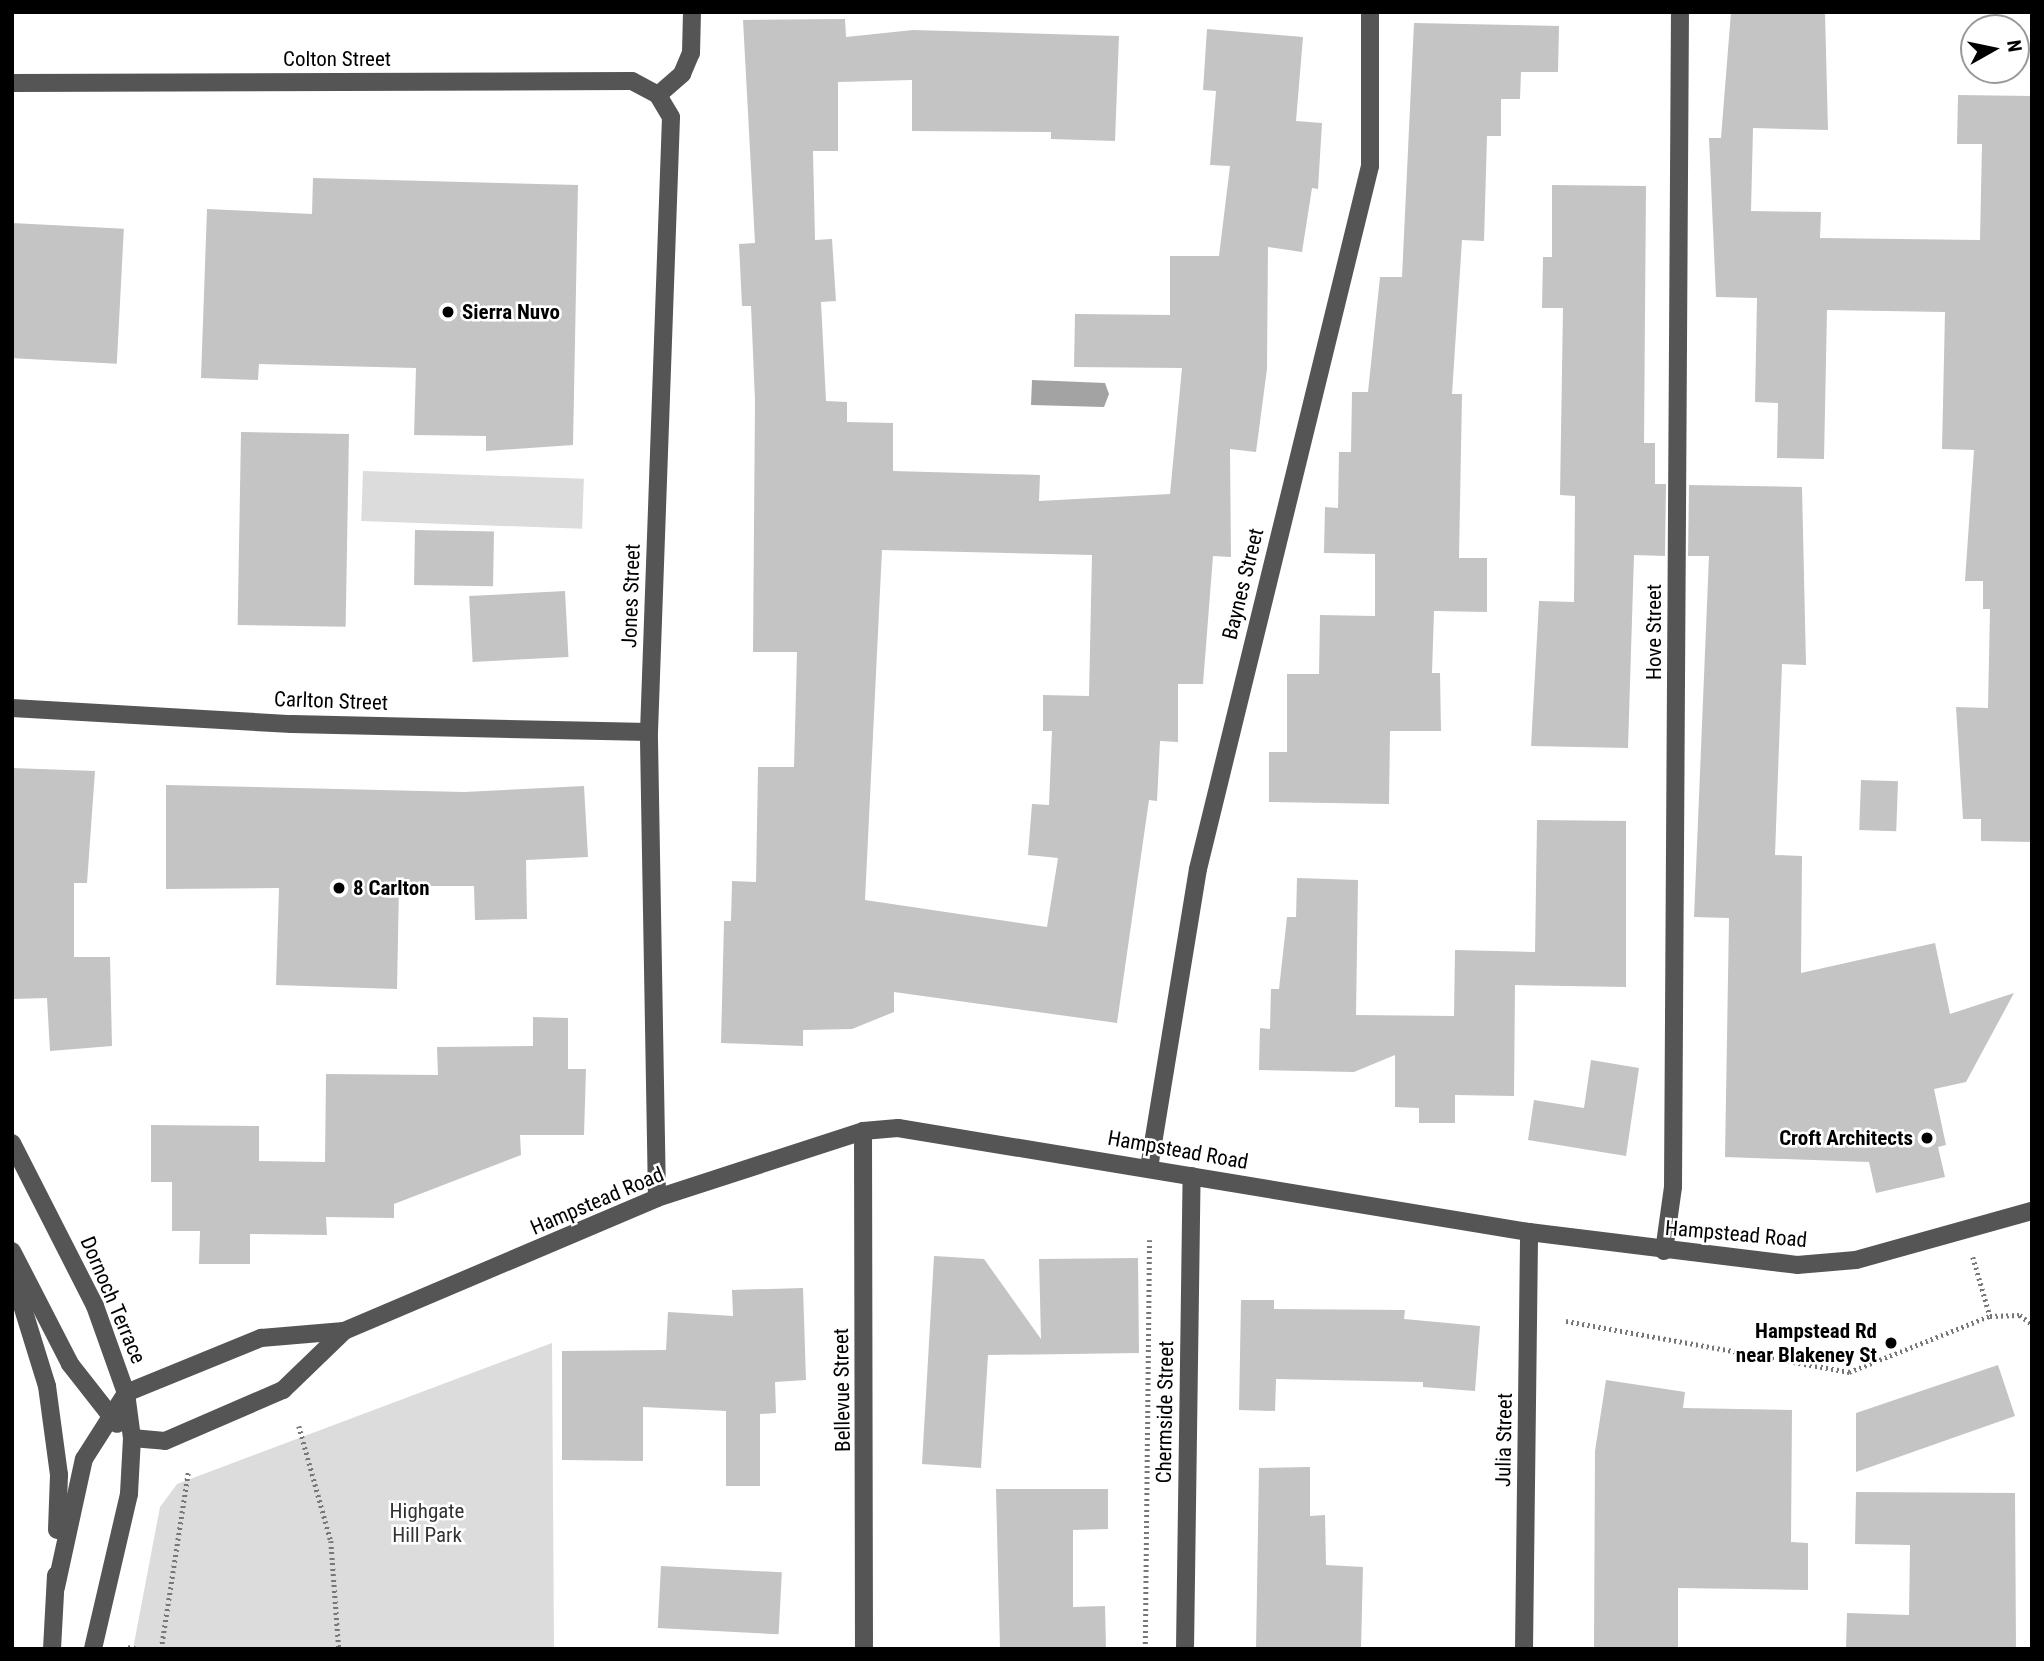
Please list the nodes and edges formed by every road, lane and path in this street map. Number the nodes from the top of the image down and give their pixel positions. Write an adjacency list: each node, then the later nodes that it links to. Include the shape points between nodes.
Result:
1 (692, 12): 5 (street, via 691,53 682,74)
2 (1370, 12): 10 (street, Baynes Street, via 1370,166 1198,869)
3 (1680, 12): 18 (street, Hove Street, via 1673,1187)
4 (12, 83): 5 (street, Colton Street, via 632,81)
5 (658, 95): 7 (street, Jones Street, via 671,117)
6 (12, 708): 7 (street, Carlton Street, via 292,724)
7 (649, 732): 12 (street, Jones Street)
8 (863, 1131): 10 (street, Hampstead Road, via 898,1128); 12 (street, Hampstead Road); 36 (street, Bellevue Street)
9 (12, 1143): 24 (street, Dornoch Terrace, via 91,1296)
10 (1149, 1168): 11 (street, Hampstead Road)
11 (1192, 1176): 15 (street, Hampstead Road); 38 (street, Chermside Street)
12 (657, 1198): 23 (street, Hampstead Road)
13 (2032, 1211): 14 (street, Hampstead Road)
14 (1966, 1230): 18 (street, Hampstead Road, via 1856,1260 1797,1265); 20 (path)
15 (1529, 1232): 18 (street, Hampstead Road); 39 (street, Julia Street)
16 (1149, 1240): 37 (path)
17 (12, 1251): 25 (street, via 70,1364)
18 (1664, 1251)
19 (12, 1273): 29 (street, via 47,1385 59,1475)
20 (1990, 1316): 21 (path, via 1849,1372); 22 (path, via 2020,1315)
21 (1566, 1321)
22 (2032, 1324)
23 (344, 1331): 24 (street, Hampstead Road, via 261,1338); 27 (street, Hampstead Road, via 283,1390 165,1441)
24 (126, 1393): 25 (street); 27 (street, Dornoch Terrace)
25 (110, 1417): 27 (street); 29 (street, via 84,1459)
26 (299, 1426): 35 (path, via 331,1541)
27 (132, 1438): 32 (street, Dornoch Terrace, via 123,1528)
28 (188, 1472): 34 (path)
29 (56, 1587): 31 (street)
30 (128, 1647): 33 (path)
31 (52, 1649)
32 (93, 1649)
33 (137, 1649)
34 (161, 1649)
35 (339, 1649)
36 (864, 1649)
37 (1145, 1649)
38 (1185, 1649)
39 (1524, 1649)

